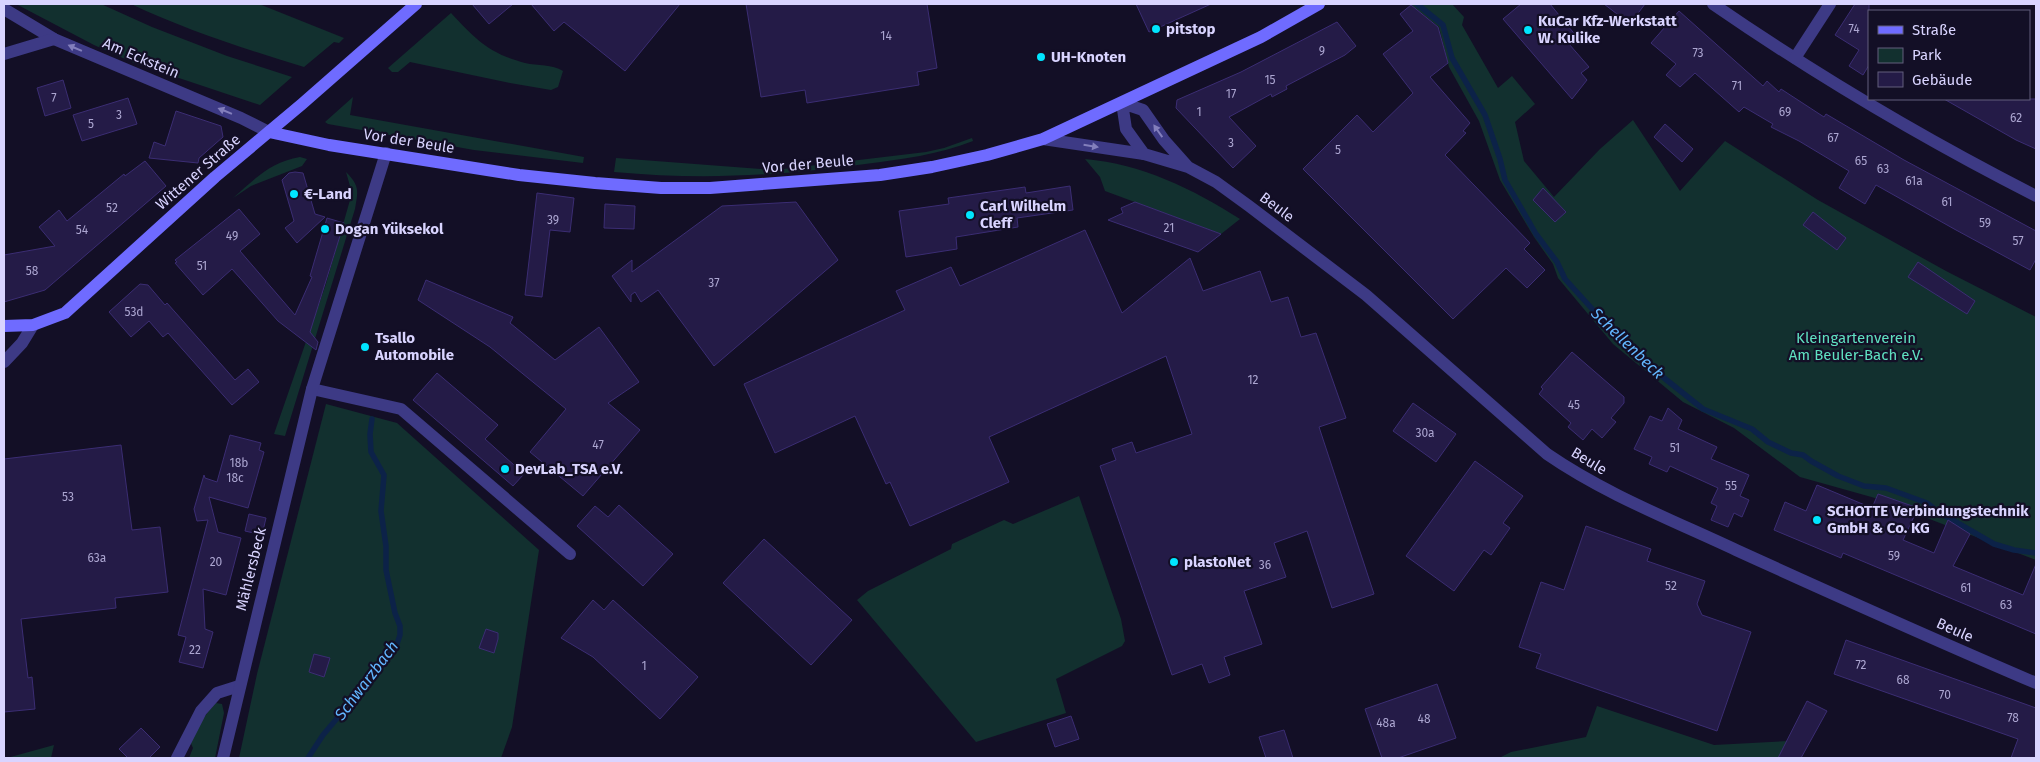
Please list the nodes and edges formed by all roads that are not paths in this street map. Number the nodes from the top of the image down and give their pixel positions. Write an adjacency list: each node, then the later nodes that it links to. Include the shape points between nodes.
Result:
1 (416, 4): 10 (main road, Wittener Straße)
2 (1319, 4): 9 (main road, Vor der Beule, via 1260,37)
3 (1713, 4): 8 (street)
4 (1830, 4): 8 (street)
5 (4, 9): 6 (street, Am Eckstein)
6 (54, 39): 7 (street); 10 (street, Am Eckstein, one-way to 6)
7 (4, 54)
8 (1795, 58): 15 (street, via 1851,95)
9 (1122, 103): 11 (main road, Vor der Beule); 13 (street, via 1126,129); 14 (street, Beule, one-way to 9, via 1143,110)
10 (269, 132): 12 (main road, Vor der Beule, via 316,143); 16 (main road, Wittener Straße, via 65,313)
11 (1043, 139): 12 (main road, Vor der Beule, via 987,155 906,171 710,188 661,188 519,175); 13 (street, Beule, one-way to 13)
12 (386, 153): 19 (street, Mählersbeck)
13 (1144, 154): 14 (street, Beule)
14 (1188, 168): 21 (street, Beule, via 1216,182 1366,295 1547,454 1578,475 1811,584)
15 (2036, 196)
16 (33, 325): 17 (main road, Wittener Straße); 18 (street)
17 (4, 326)
18 (4, 362)
19 (312, 388): 20 (street, via 401,409); 22 (street, Mählersbeck)
20 (570, 554)
21 (2036, 683)
22 (239, 686): 23 (street, via 217,693 201,711); 24 (street, Mählersbeck)
23 (177, 758)
24 (223, 758)

